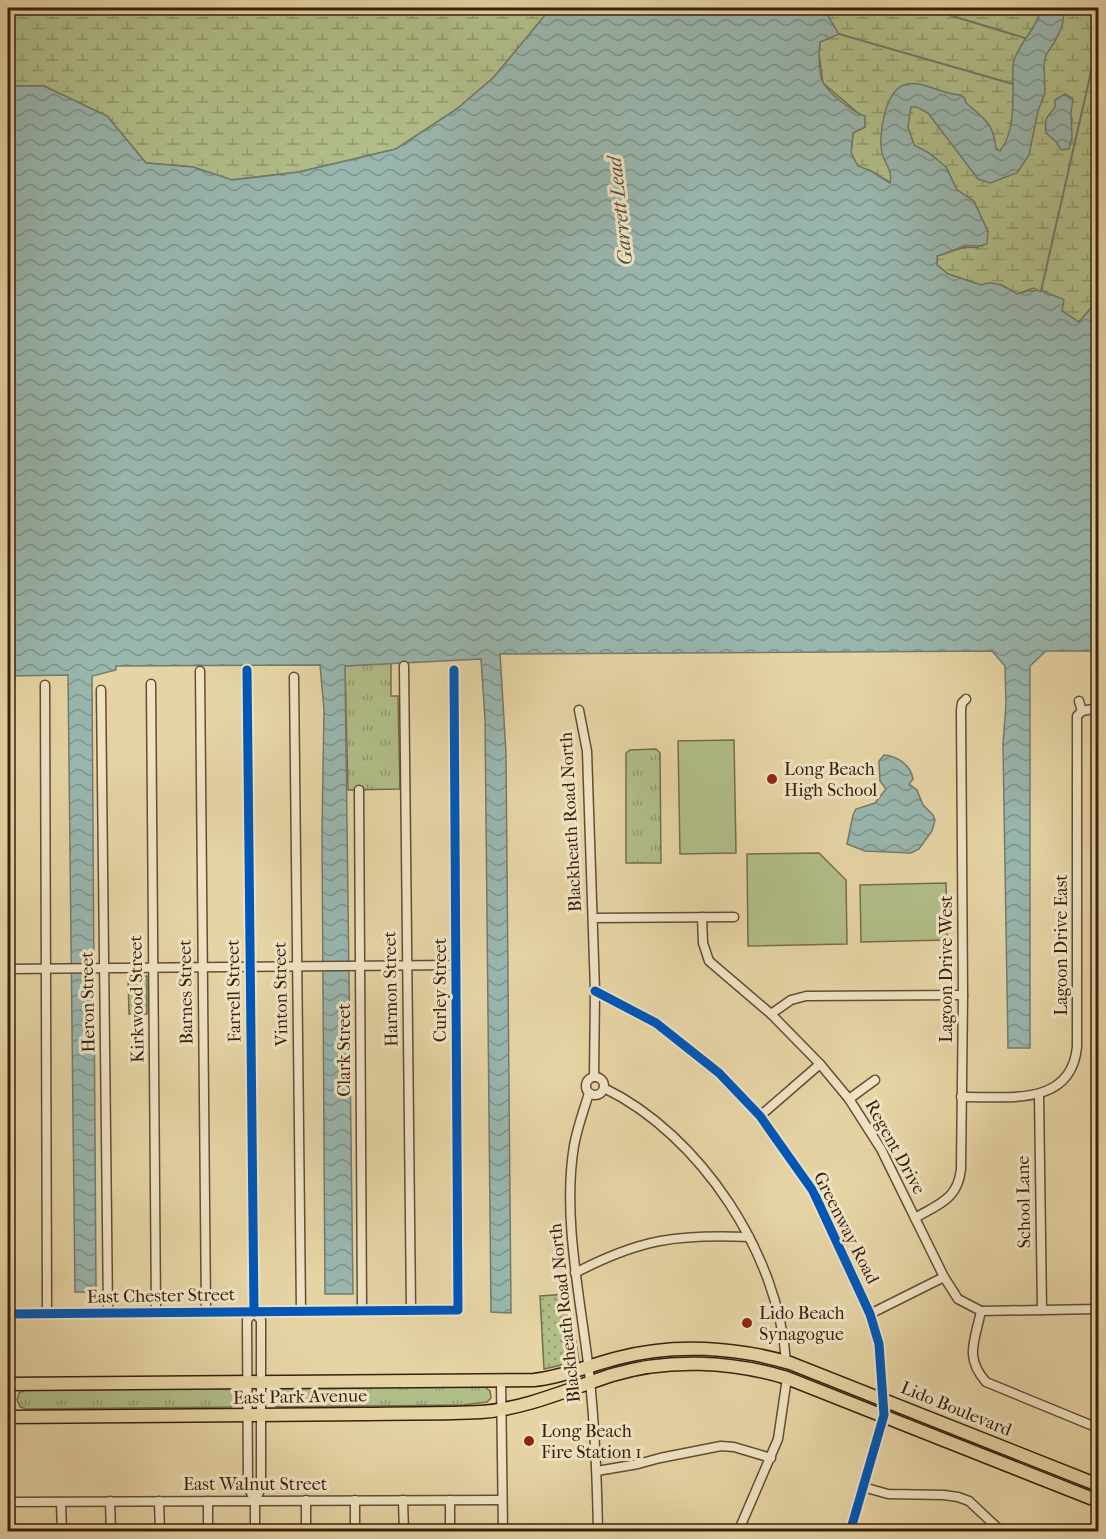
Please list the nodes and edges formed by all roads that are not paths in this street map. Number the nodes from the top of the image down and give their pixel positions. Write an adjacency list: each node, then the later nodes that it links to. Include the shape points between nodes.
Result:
1 (404, 666): 18 (street, Harmon Street)
2 (200, 670): 21 (street, Barnes Street)
3 (247, 670): 22 (street, Farrell Street)
4 (454, 670): 19 (street, Curley Street)
5 (294, 677): 23 (street, Vinton Street)
6 (151, 684): 25 (street, Kirkwood Street)
7 (45, 685): 27 (street)
8 (101, 690): 24 (street, Heron Street)
9 (966, 699): 29 (street, Lagoon Drive West, via 961,710)
10 (1079, 701): 13 (street, Lagoon Drive East)
11 (1098, 708): 13 (street)
12 (579, 710): 17 (street, Blackheath Road North, via 587,751)
13 (1082, 711): 36 (street, Lagoon Drive East, via 1077,716 1076,1055 1064,1078)
14 (359, 790): 20 (street, Clark Street)
15 (702, 917): 16 (street); 17 (street); 30 (street, Regent Drive, via 703,943 709,961)
16 (734, 917)
17 (593, 918): 28 (street, Blackheath Road North)
18 (408, 965): 19 (street); 20 (street); 44 (street, Harmon Street)
19 (456, 965): 45 (street, Curley Street)
20 (356, 966): 23 (street); 49 (street, Clark Street)
21 (202, 967): 22 (street); 25 (street); 51 (street, Barnes Street)
22 (250, 967): 23 (street); 52 (street, Farrell Street)
23 (298, 967): 48 (street, Vinton Street)
24 (102, 968): 25 (street); 27 (street); 53 (street, Heron Street)
25 (154, 968): 54 (street, Kirkwood Street)
26 (8, 969): 27 (street)
27 (47, 969): 56 (street)
28 (595, 991): 32 (street, Blackheath Road North); 39 (street, Greenway Road, via 656,1023 719,1073)
29 (963, 995): 30 (street, via 806,996 791,1000); 37 (street, Lagoon Drive West)
30 (771, 1014): 31 (street, Regent Drive)
31 (820, 1064): 38 (street, Regent Drive); 39 (street)
32 (594, 1077): 34 (street, via 602,1080); 35 (street, via 586,1085)
33 (876, 1080): 38 (street)
34 (604, 1088): 35 (street, via 597,1096); 41 (street, via 645,1113 682,1146 719,1189)
35 (589, 1093): 42 (street, Blackheath Road North, via 574,1146 570,1192)
36 (1040, 1095): 37 (street); 46 (street, School Lane)
37 (961, 1097): 40 (street, Lagoon Drive West, via 958,1185 947,1200)
38 (849, 1099): 40 (street, Regent Drive, via 881,1149)
39 (760, 1116): 57 (street, Greenway Road, via 813,1191)
40 (915, 1218): 43 (street, Regent Drive)
41 (749, 1237): 42 (street, via 656,1240 617,1252); 59 (street, via 776,1303)
42 (575, 1273): 60 (street, Blackheath Road North)
43 (944, 1277): 50 (street, Regent Drive, via 958,1299); 57 (street)
44 (411, 1310): 45 (street, East Chester Street); 49 (street, East Chester Street)
45 (458, 1310)
46 (1042, 1310): 47 (street); 50 (street)
47 (1098, 1310)
48 (301, 1311): 49 (street, East Chester Street); 52 (street, East Chester Street)
49 (362, 1311)
50 (981, 1311): 73 (street, via 972,1358 975,1371 986,1383)
51 (206, 1312): 52 (street, East Chester Street); 54 (street, East Chester Street)
52 (254, 1312): 63 (street, via 247,1320); 64 (street, via 261,1320)
53 (108, 1313): 54 (street, East Chester Street); 56 (street, East Chester Street)
54 (156, 1313)
55 (8, 1314): 56 (street, East Chester Street)
56 (47, 1314)
57 (870, 1314): 67 (street, Greenway Road, via 879,1344)
58 (8, 1321): 66 (street)
59 (786, 1362): 60 (highway, Lido Boulevard, via 725,1350 681,1349 631,1354); 67 (highway, Lido Boulevard)
60 (588, 1366): 62 (highway, East Park Avenue, via 544,1379); 65 (street, Blackheath Road North)
61 (787, 1378): 65 (highway, Lido Boulevard, via 733,1366 673,1365 633,1370); 69 (highway, Lido Boulevard); 74 (street, via 780,1429)
62 (501, 1380): 64 (highway, East Park Avenue); 68 (street)
63 (247, 1381): 64 (highway, East Park Avenue); 66 (highway, East Park Avenue); 70 (street)
64 (261, 1381): 71 (street)
65 (590, 1383): 68 (highway, East Park Avenue); 75 (street, Blackheath Road North)
66 (8, 1384): 72 (street)
67 (882, 1399): 69 (street, Greenway Road); 76 (highway, Lido Boulevard)
68 (502, 1409): 71 (highway, East Park Avenue); 82 (street)
69 (884, 1415): 77 (street, Greenway Road); 86 (highway, Lido Boulevard)
70 (247, 1416): 71 (highway, East Park Avenue); 72 (highway, East Park Avenue); 85 (street, via 248,1486)
71 (261, 1416): 85 (street, via 261,1488)
72 (8, 1417): 87 (street)
73 (1098, 1428)
74 (771, 1458): 75 (street, via 721,1446); 102 (street)
75 (597, 1471): 101 (street, Blackheath Road North)
76 (1098, 1485)
77 (863, 1487): 103 (street, Greenway Road); 104 (street, via 888,1494 958,1497 969,1501)
78 (306, 1500): 79 (street, East Walnut Street); 85 (street, East Walnut Street); 96 (street)
79 (355, 1500): 80 (street, East Walnut Street); 97 (street)
80 (403, 1500): 81 (street, East Walnut Street); 98 (street)
81 (450, 1500): 82 (street, East Walnut Street); 99 (street)
82 (502, 1500): 100 (street)
83 (159, 1501): 84 (street, East Walnut Street); 89 (street, East Walnut Street); 93 (street)
84 (208, 1501): 85 (street, East Walnut Street); 94 (street)
85 (255, 1501): 95 (street)
86 (1098, 1501)
87 (9, 1502): 88 (street, East Walnut Street); 90 (street)
88 (61, 1502): 89 (street, East Walnut Street); 91 (street)
89 (110, 1502): 92 (street)
90 (10, 1532)
91 (62, 1532)
92 (111, 1532)
93 (159, 1532)
94 (208, 1532)
95 (255, 1532)
96 (306, 1532)
97 (355, 1532)
98 (404, 1532)
99 (450, 1532)
100 (503, 1532)
101 (598, 1532)
102 (738, 1532)
103 (850, 1532)
104 (1002, 1532)

